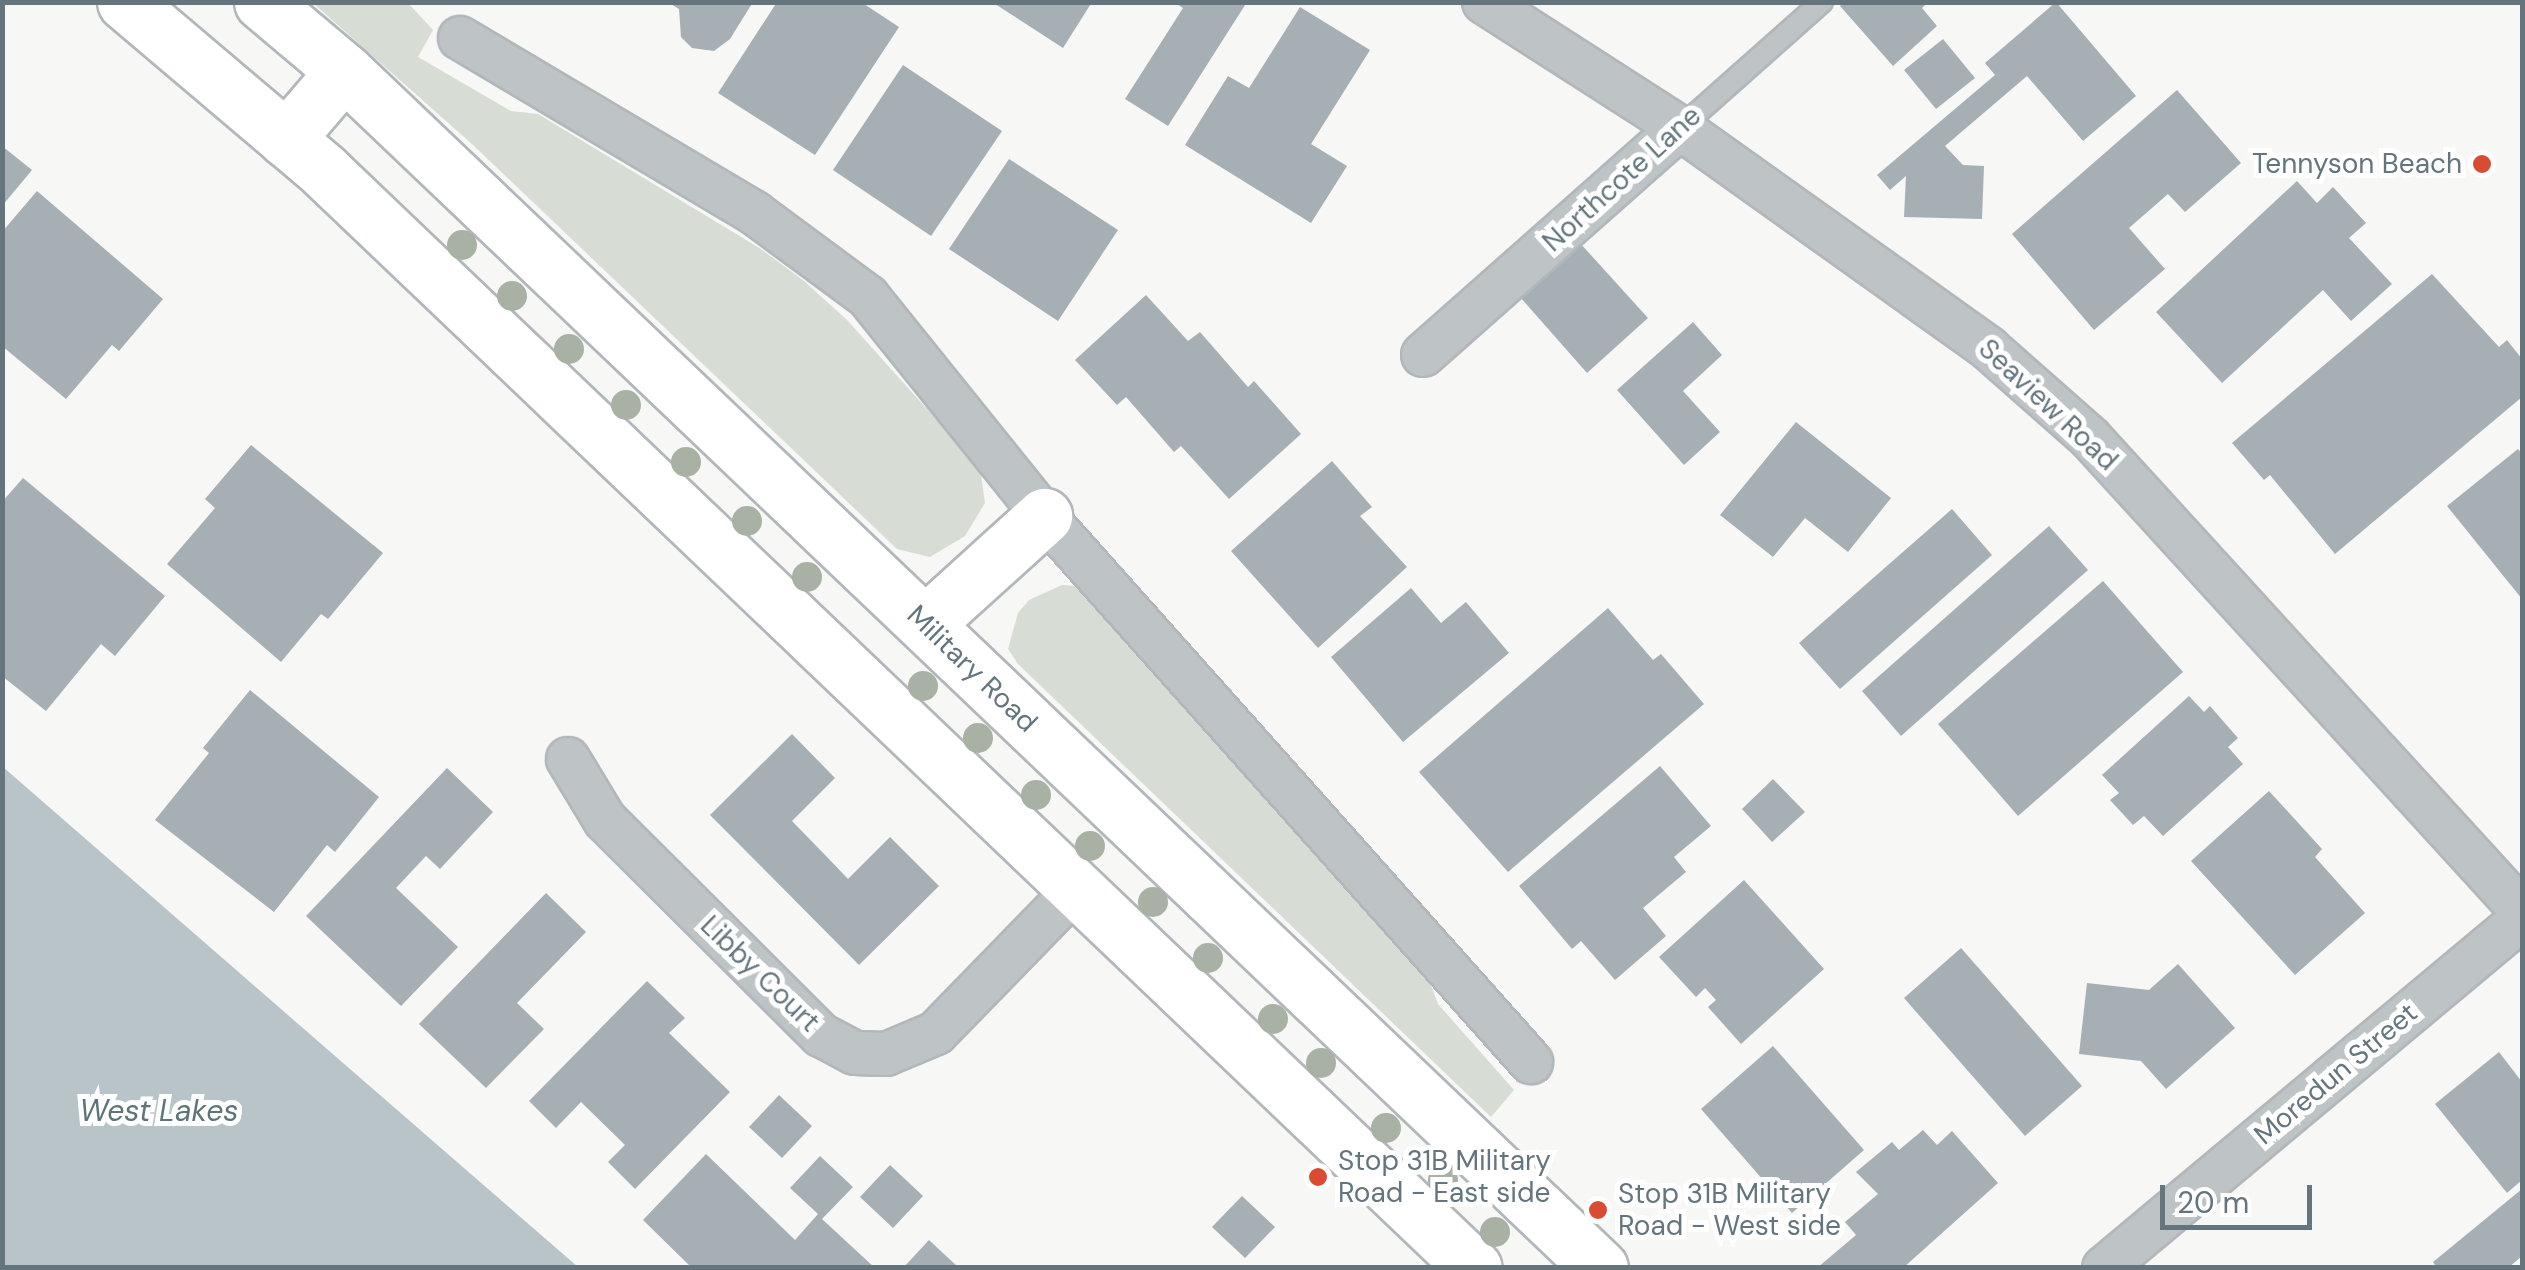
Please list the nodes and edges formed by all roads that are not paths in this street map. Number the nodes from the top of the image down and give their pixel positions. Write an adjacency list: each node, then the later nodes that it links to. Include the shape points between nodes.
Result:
1 (125, 2): 8 (main road)
2 (262, 2): 6 (main road, Military Road)
3 (1484, 2): 7 (street, Seaview Road)
4 (1822, 2): 7 (lane, Northcote Lane)
5 (460, 38): 10 (street, via 756,214 868,296)
6 (344, 71): 8 (main road); 11 (main road, Military Road)
7 (1680, 128): 9 (street, Northcote Lane); 14 (street, Seaview Road, via 1988,348 2090,438)
8 (286, 138): 13 (main road)
9 (1422, 355)
10 (1044, 516): 11 (main road); 16 (street)
11 (925, 624): 18 (main road, Military Road)
12 (568, 759): 13 (street, Libby Court, via 605,820 821,1035 855,1052 886,1054 936,1033)
13 (1076, 889): 17 (main road)
14 (2522, 911)
15 (2522, 919): 19 (street, Moredun Street)
16 (1531, 1062)
17 (1474, 1268)
18 (1600, 1268)
19 (2104, 1268)

